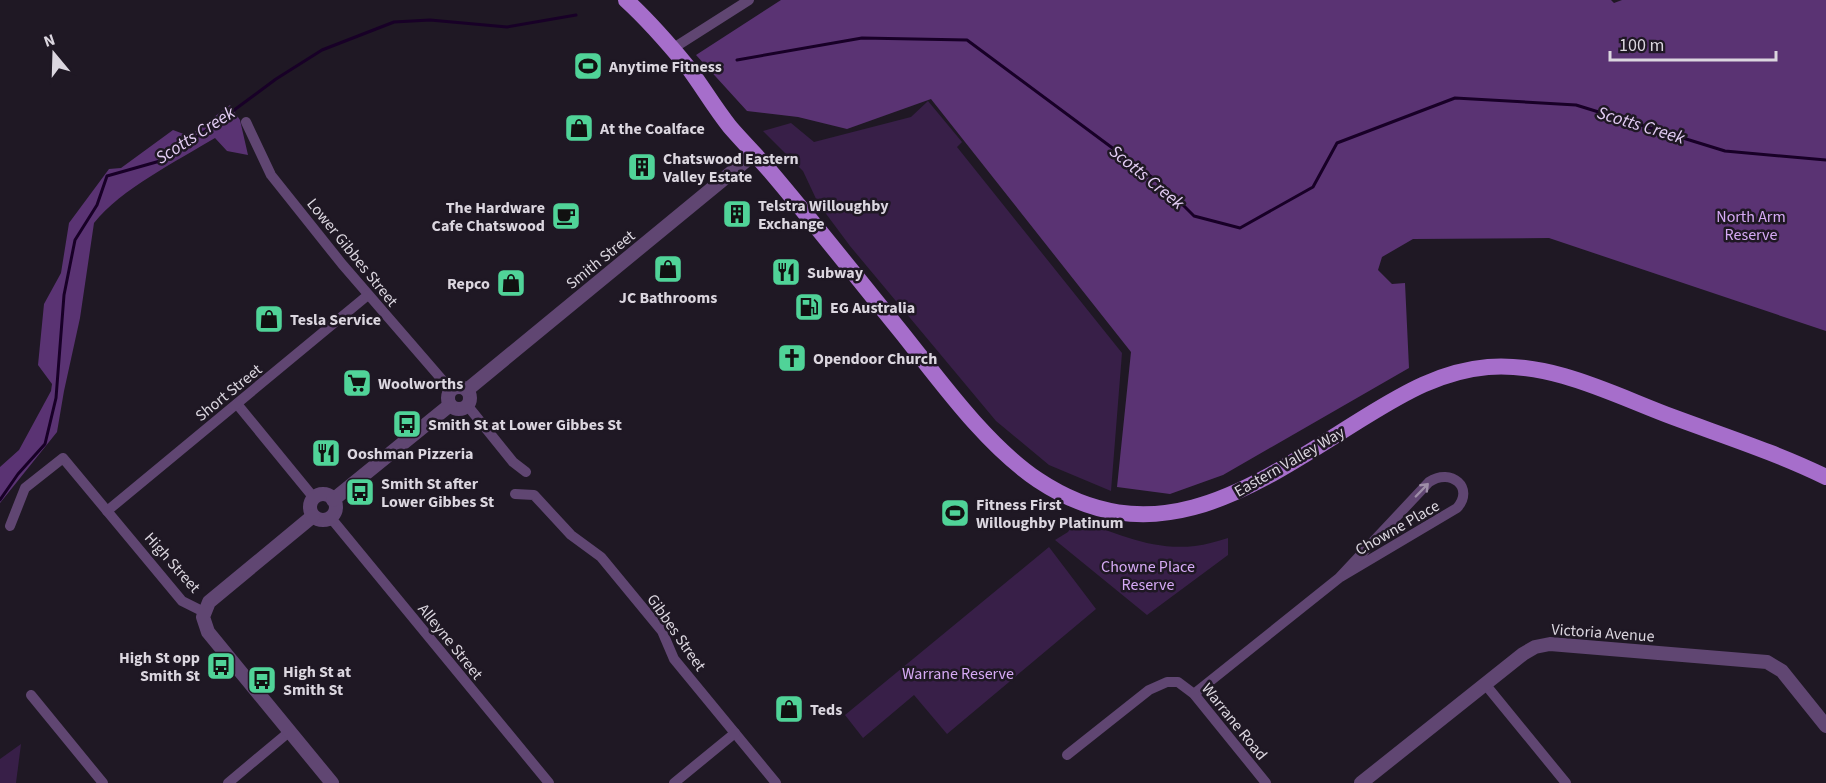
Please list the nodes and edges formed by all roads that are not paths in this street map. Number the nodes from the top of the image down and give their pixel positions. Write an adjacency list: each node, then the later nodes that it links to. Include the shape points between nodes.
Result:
1 (627, 0): 3 (main road, Eastern Valley Way)
2 (749, 0): 3 (street)
3 (672, 49): 5 (main road, Eastern Valley Way)
4 (246, 122): 6 (street, Lower Gibbes Street, via 271,175)
5 (754, 154): 8 (street, Smith Street); 13 (main road, Eastern Valley Way, via 987,436 1039,480 1092,506 1156,514 1204,505 1250,486 1420,385 1463,370 1502,366 1555,372)
6 (368, 295): 7 (street, Lower Gibbes Street); 9 (street, Short Street)
7 (450, 390): 8 (street); 10 (street)
8 (467, 390): 11 (street)
9 (237, 404): 15 (street); 17 (street, Short Street)
10 (450, 405): 11 (street, via 456,409); 16 (street)
11 (467, 405): 12 (street, via 513,462)
12 (526, 472)
13 (1826, 477)
14 (515, 494): 28 (street, Gibbes Street, via 534,495 571,535 601,557 662,631 674,659)
15 (314, 498): 16 (street, via 324,495); 18 (street, via 310,505)
16 (333, 500): 19 (street, via 334,512)
17 (107, 511): 20 (street, High Street, via 63,458 25,488); 22 (street, High Street, via 182,601)
18 (313, 516): 19 (street); 22 (street, via 215,596)
19 (329, 518): 33 (street, Alleyne Street)
20 (10, 526)
21 (1339, 578): 21 (street, Chowne Place, one-way to 21, via 1429,482 1446,476 1460,484 1463,497 1457,508); 24 (street, Chowne Place)
22 (204, 612): 27 (street, High Street, via 208,632)
23 (1485, 684): 26 (street, Victoria Avenue, via 1542,644 1757,660 1782,671); 37 (street, Victoria Avenue); 38 (street)
24 (1194, 694): 29 (street, Warrane Road, via 1178,682 1149,690); 36 (street, Warrane Road)
25 (32, 695): 30 (street)
26 (1826, 726)
27 (290, 732): 31 (street); 32 (street, High Street)
28 (735, 733): 34 (street); 35 (street, Gibbes Street)
29 (1067, 755)
30 (103, 783)
31 (228, 783)
32 (332, 783)
33 (549, 783)
34 (674, 783)
35 (776, 783)
36 (1266, 783)
37 (1361, 783)
38 (1566, 783)

